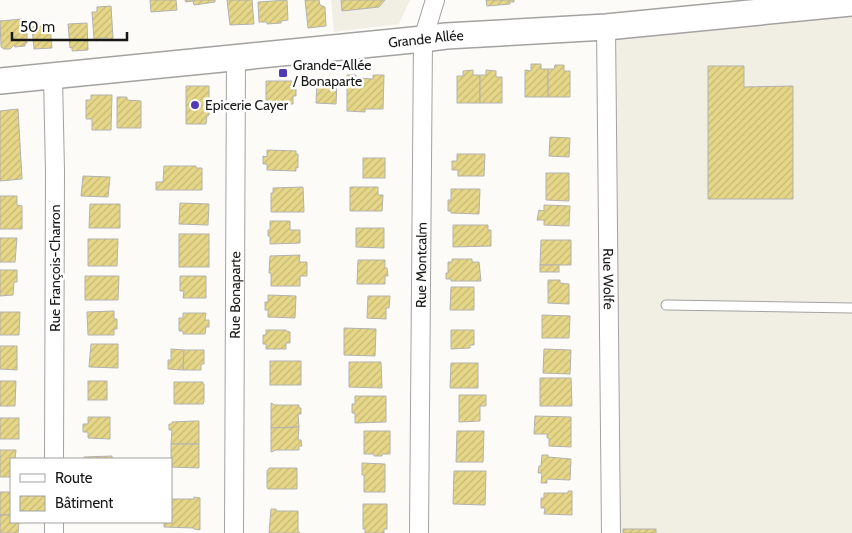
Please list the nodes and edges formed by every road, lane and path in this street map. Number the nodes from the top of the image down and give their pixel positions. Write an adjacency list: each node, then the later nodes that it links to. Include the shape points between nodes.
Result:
1 (435, 0): 5 (street, Rue Montcalm)
2 (852, 3): 3 (main road, Grande Allée)
3 (752, 6): 4 (main road, Grande Allée)
4 (606, 27): 5 (main road, Grande Allée); 14 (street, Rue Wolfe)
5 (423, 39): 6 (main road, Grande Allée); 13 (street, Rue Montcalm)
6 (236, 58): 7 (main road, Grande Allée); 12 (street, Rue Bonaparte)
7 (54, 76): 8 (main road, Grande Allée); 11 (street, Rue François-Charron)
8 (0, 81)
9 (666, 305): 10 (lane)
10 (852, 308)
11 (54, 458)
12 (234, 533)
13 (419, 533)
14 (611, 533)

